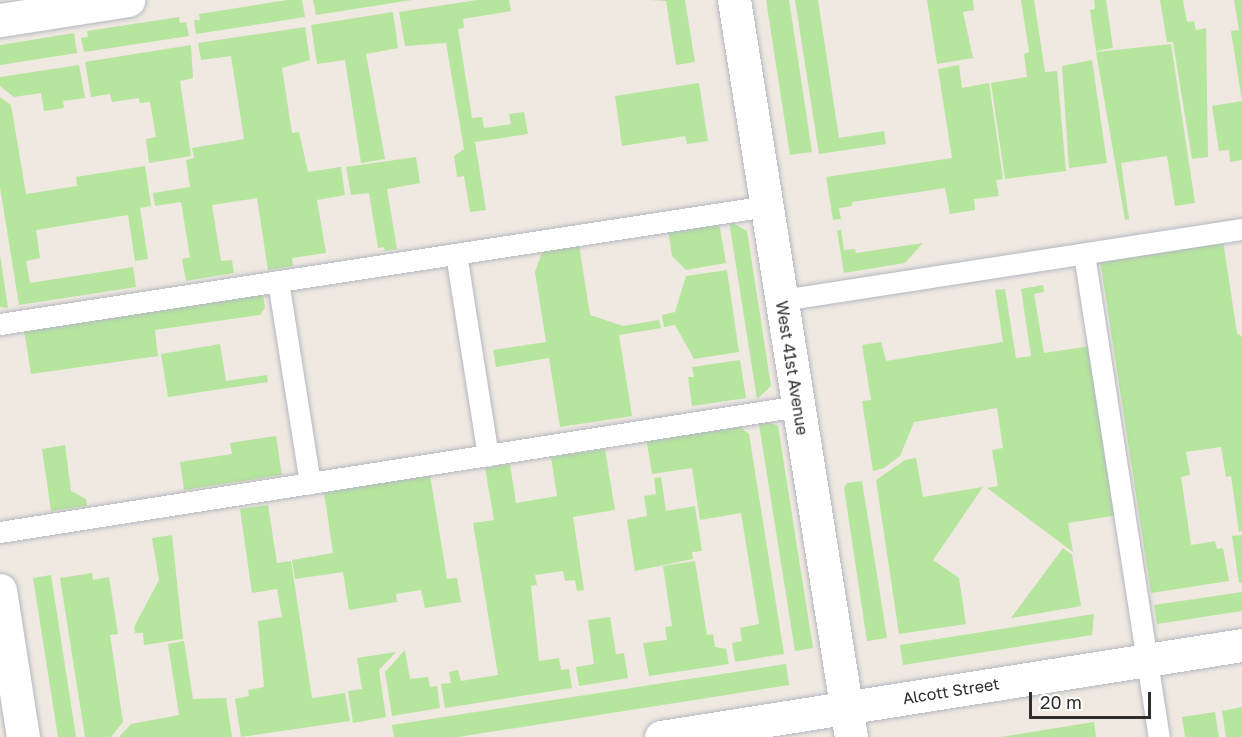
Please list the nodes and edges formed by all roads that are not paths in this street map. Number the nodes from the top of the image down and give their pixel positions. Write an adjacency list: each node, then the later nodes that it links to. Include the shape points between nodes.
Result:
1 (128, 0): 3 (street)
2 (734, 0): 4 (street, West 41st Avenue)
3 (0, 20)
4 (767, 206): 6 (lane); 9 (street, West 41st Avenue)
5 (1242, 229): 7 (lane)
6 (456, 254): 8 (lane); 12 (lane)
7 (1084, 254): 9 (lane); 17 (lane)
8 (278, 281): 10 (lane); 13 (lane)
9 (782, 300): 11 (street, West 41st Avenue)
10 (0, 324)
11 (798, 406): 12 (lane); 18 (street, West 41st Avenue)
12 (488, 455): 13 (lane)
13 (310, 483): 14 (lane)
14 (0, 532)
15 (0, 590): 19 (street)
16 (1242, 645): 17 (street, Alcott Street)
17 (1147, 660): 18 (street, Alcott Street); 21 (lane)
18 (848, 722): 20 (street, Alcott Street)
19 (23, 737)
20 (661, 737)
21 (1159, 737)

